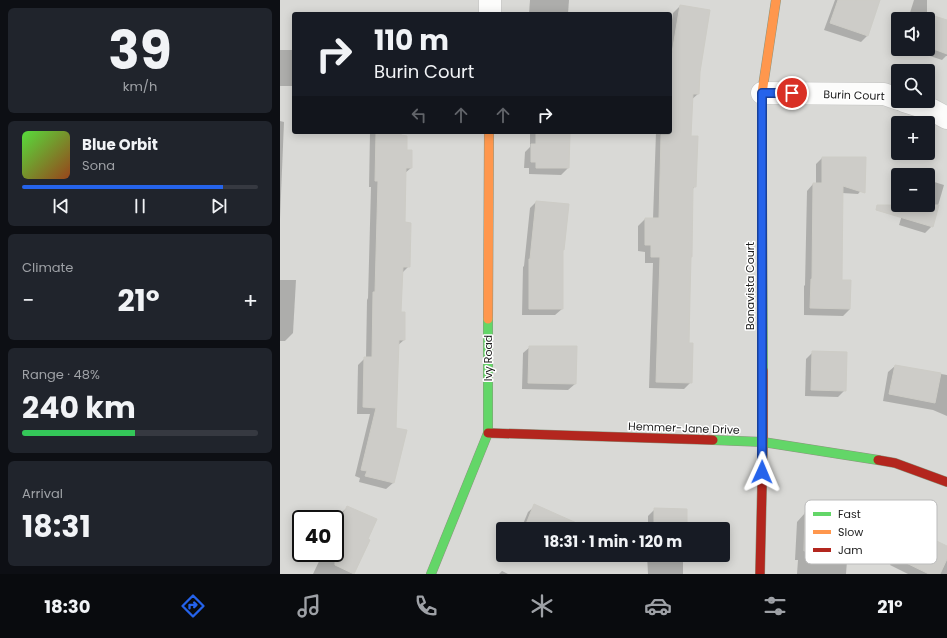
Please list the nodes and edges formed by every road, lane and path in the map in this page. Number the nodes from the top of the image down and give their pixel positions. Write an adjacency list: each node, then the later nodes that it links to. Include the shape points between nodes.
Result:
1 (490, 0): 3 (street)
2 (776, 0): 4 (street, Bonavista Court)
3 (490, 12)
4 (762, 93): 5 (street, Burin Court, via 884,94); 10 (street, Bonavista Court)
5 (891, 96)
6 (926, 108): 7 (street)
7 (947, 118)
8 (489, 134): 9 (street, Ivy Road)
9 (488, 433): 10 (street, Hemmer-Jane Drive); 12 (street, Ivy Road)
10 (763, 442): 11 (street, Hemmer-Jane Drive, via 895,463); 13 (street, Bonavista Court)
11 (947, 482)
12 (431, 574)
13 (760, 574)

